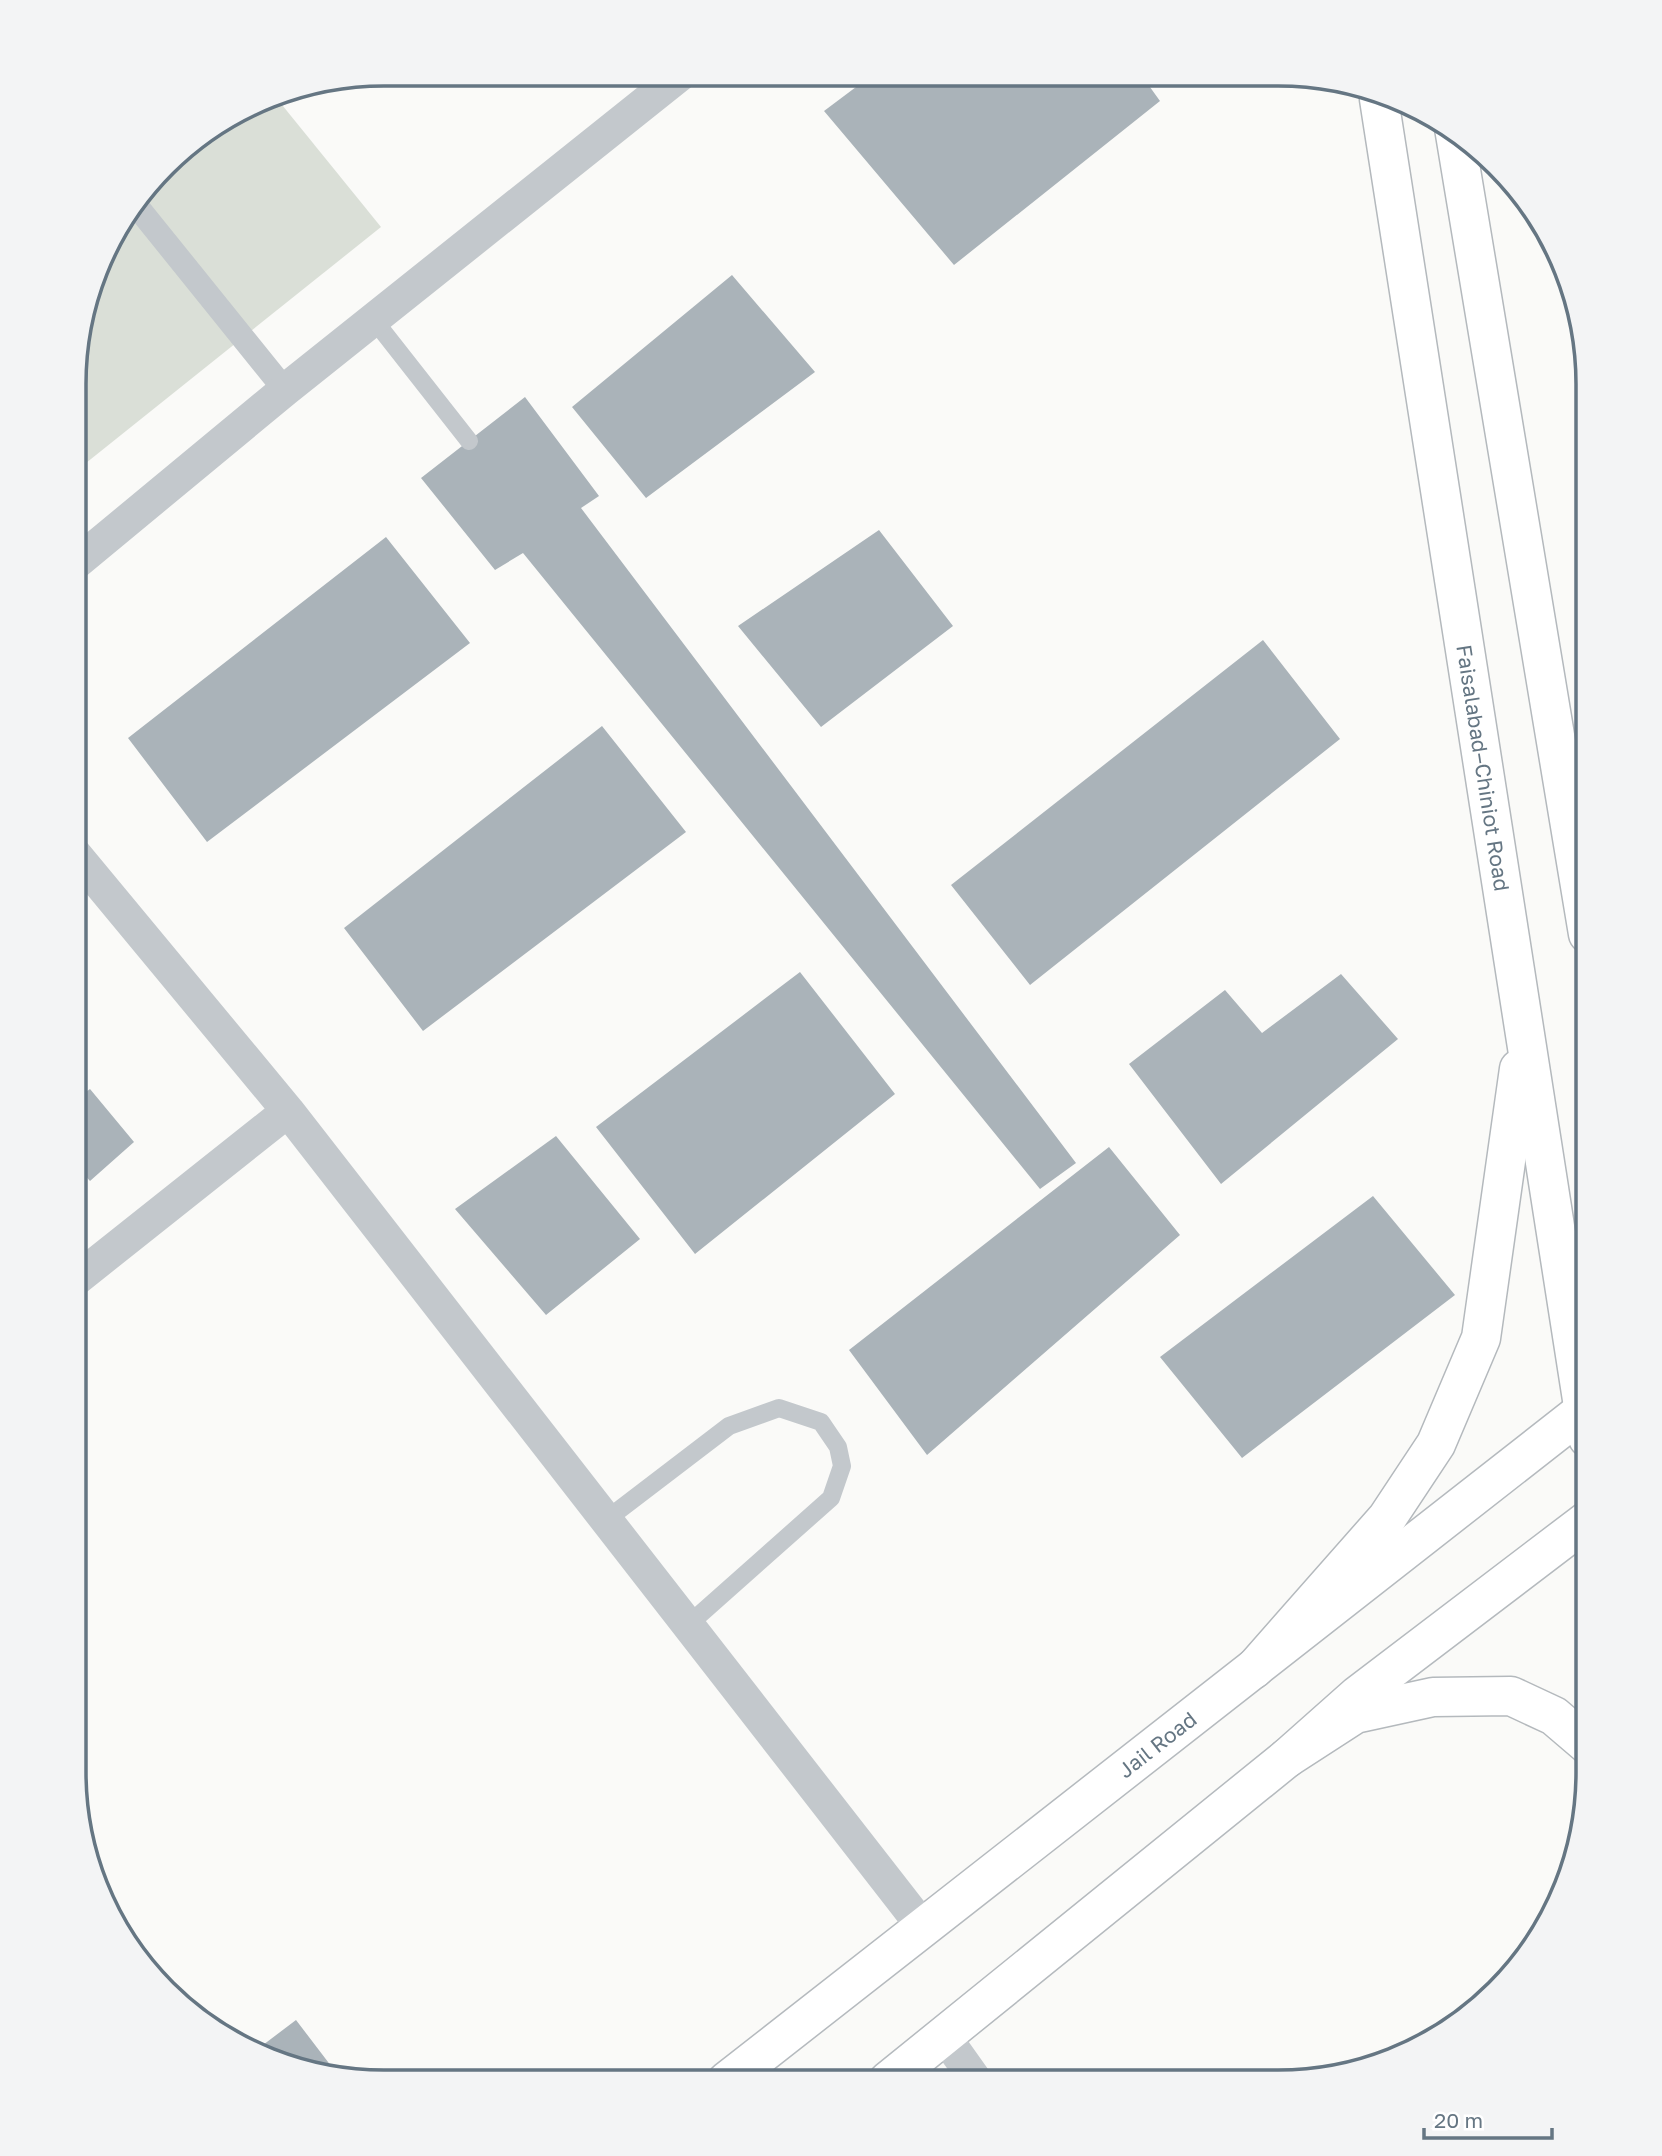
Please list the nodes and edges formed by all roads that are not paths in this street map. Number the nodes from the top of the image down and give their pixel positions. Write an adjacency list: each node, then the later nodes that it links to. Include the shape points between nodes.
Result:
1 (666, 86): 5 (street)
2 (1380, 104): 11 (main road, Faisalabad–Chiniot Road)
3 (1457, 145): 9 (main road)
4 (141, 211): 6 (street)
5 (374, 320): 6 (street); 7 (lane)
6 (285, 390): 8 (street)
7 (469, 441)
8 (86, 555)
9 (1576, 862)
10 (86, 867): 12 (street)
11 (1524, 1028): 14 (main road, Faisalabad–Chiniot Road); 19 (main road, via 1481,1338 1436,1444 1387,1518)
12 (288, 1111): 13 (street); 16 (street)
13 (86, 1271)
14 (1576, 1350)
15 (1576, 1426): 19 (main road, Jail Road)
16 (606, 1520): 18 (street); 18 (lane, via 729,1426 779,1408 821,1422 838,1447 842,1466 831,1498)
17 (1576, 1529): 21 (main road, via 1358,1695)
18 (688, 1625): 22 (street)
19 (1254, 1669): 22 (main road, Jail Road)
20 (1576, 1735): 21 (main road, via 1554,1716 1511,1696 1433,1697 1354,1714)
21 (1287, 1758): 23 (main road)
22 (923, 1927): 24 (main road, Jail Road)
23 (945, 2036): 25 (main road); 26 (street)
24 (741, 2070)
25 (902, 2070)
26 (969, 2070)

